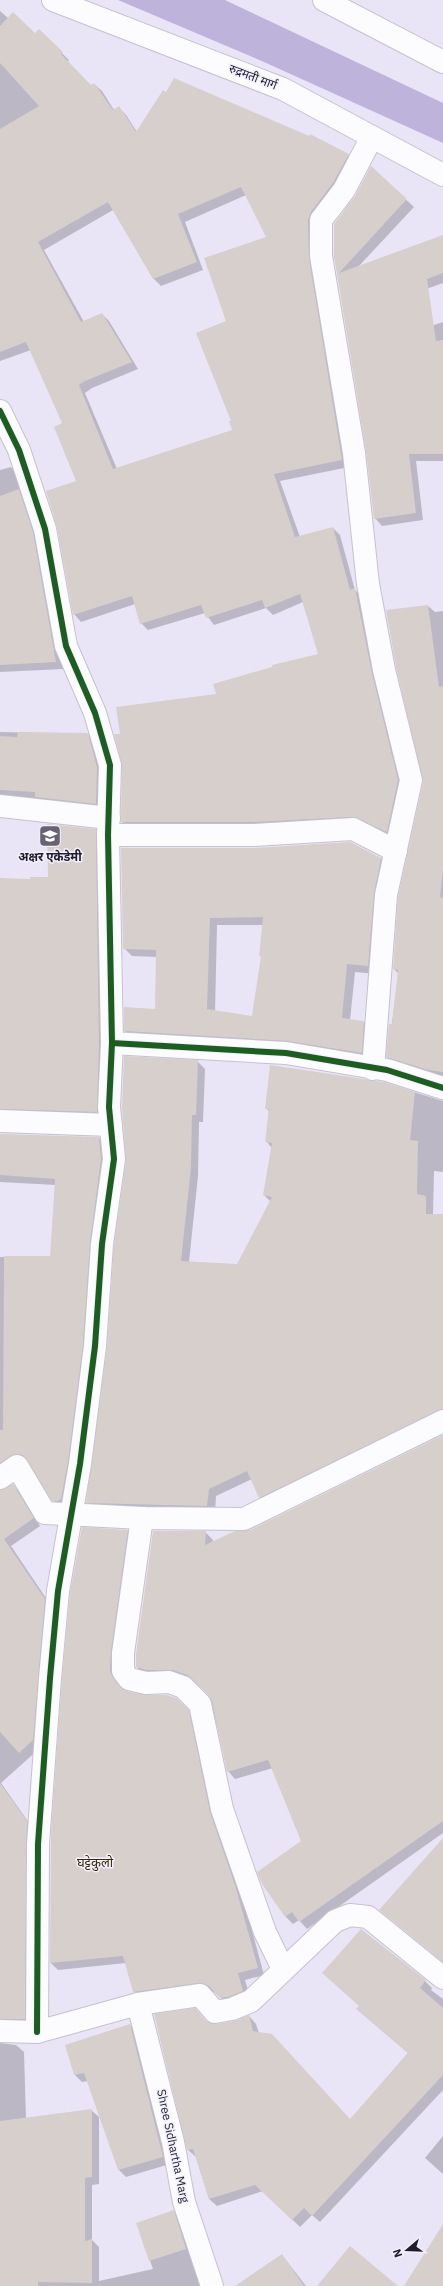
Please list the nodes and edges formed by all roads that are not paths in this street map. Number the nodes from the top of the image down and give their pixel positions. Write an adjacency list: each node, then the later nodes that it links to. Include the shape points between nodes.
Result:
1 (53, 0): 4 (street, रुद्रमती मार्ग, via 283,89)
2 (324, 0): 3 (street)
3 (443, 62)
4 (372, 137): 5 (street, रुद्रमती मार्ग); 9 (street, via 344,190 321,220 321,256 354,453 368,584 384,670 411,780)
5 (443, 175)
6 (0, 411): 8 (street, via 19,450 45,529 66,646 94,713 110,765)
7 (0, 806): 8 (street)
8 (109, 827): 9 (street, via 254,835 353,829); 10 (street)
9 (396, 851): 11 (street, via 386,895)
10 (112, 1043): 11 (street, via 286,1053); 14 (street, via 109,1107)
11 (373, 1069): 12 (street, via 386,1070)
12 (443, 1088)
13 (0, 1121): 14 (street)
14 (111, 1125): 17 (street, via 114,1159 102,1244 95,1346)
15 (443, 1421): 18 (street, via 244,1519)
16 (0, 1478): 17 (street, via 17,1466 45,1513)
17 (72, 1513): 18 (street); 23 (street, via 58,1591 39,1836)
18 (142, 1518): 19 (street, via 123,1654 123,1671 129,1679 146,1683 169,1682 183,1688 200,1704 222,1809 265,1932)
19 (283, 1970): 20 (street, via 334,1921 350,1915 368,1917); 21 (street, via 251,2001 232,2009 215,2012 200,1995)
20 (441, 1974)
21 (138, 2004): 23 (street); 24 (street, Shree Sidhartha Marg, via 173,2142 184,2202)
22 (0, 2031): 23 (street)
23 (37, 2032)
24 (212, 2286)

